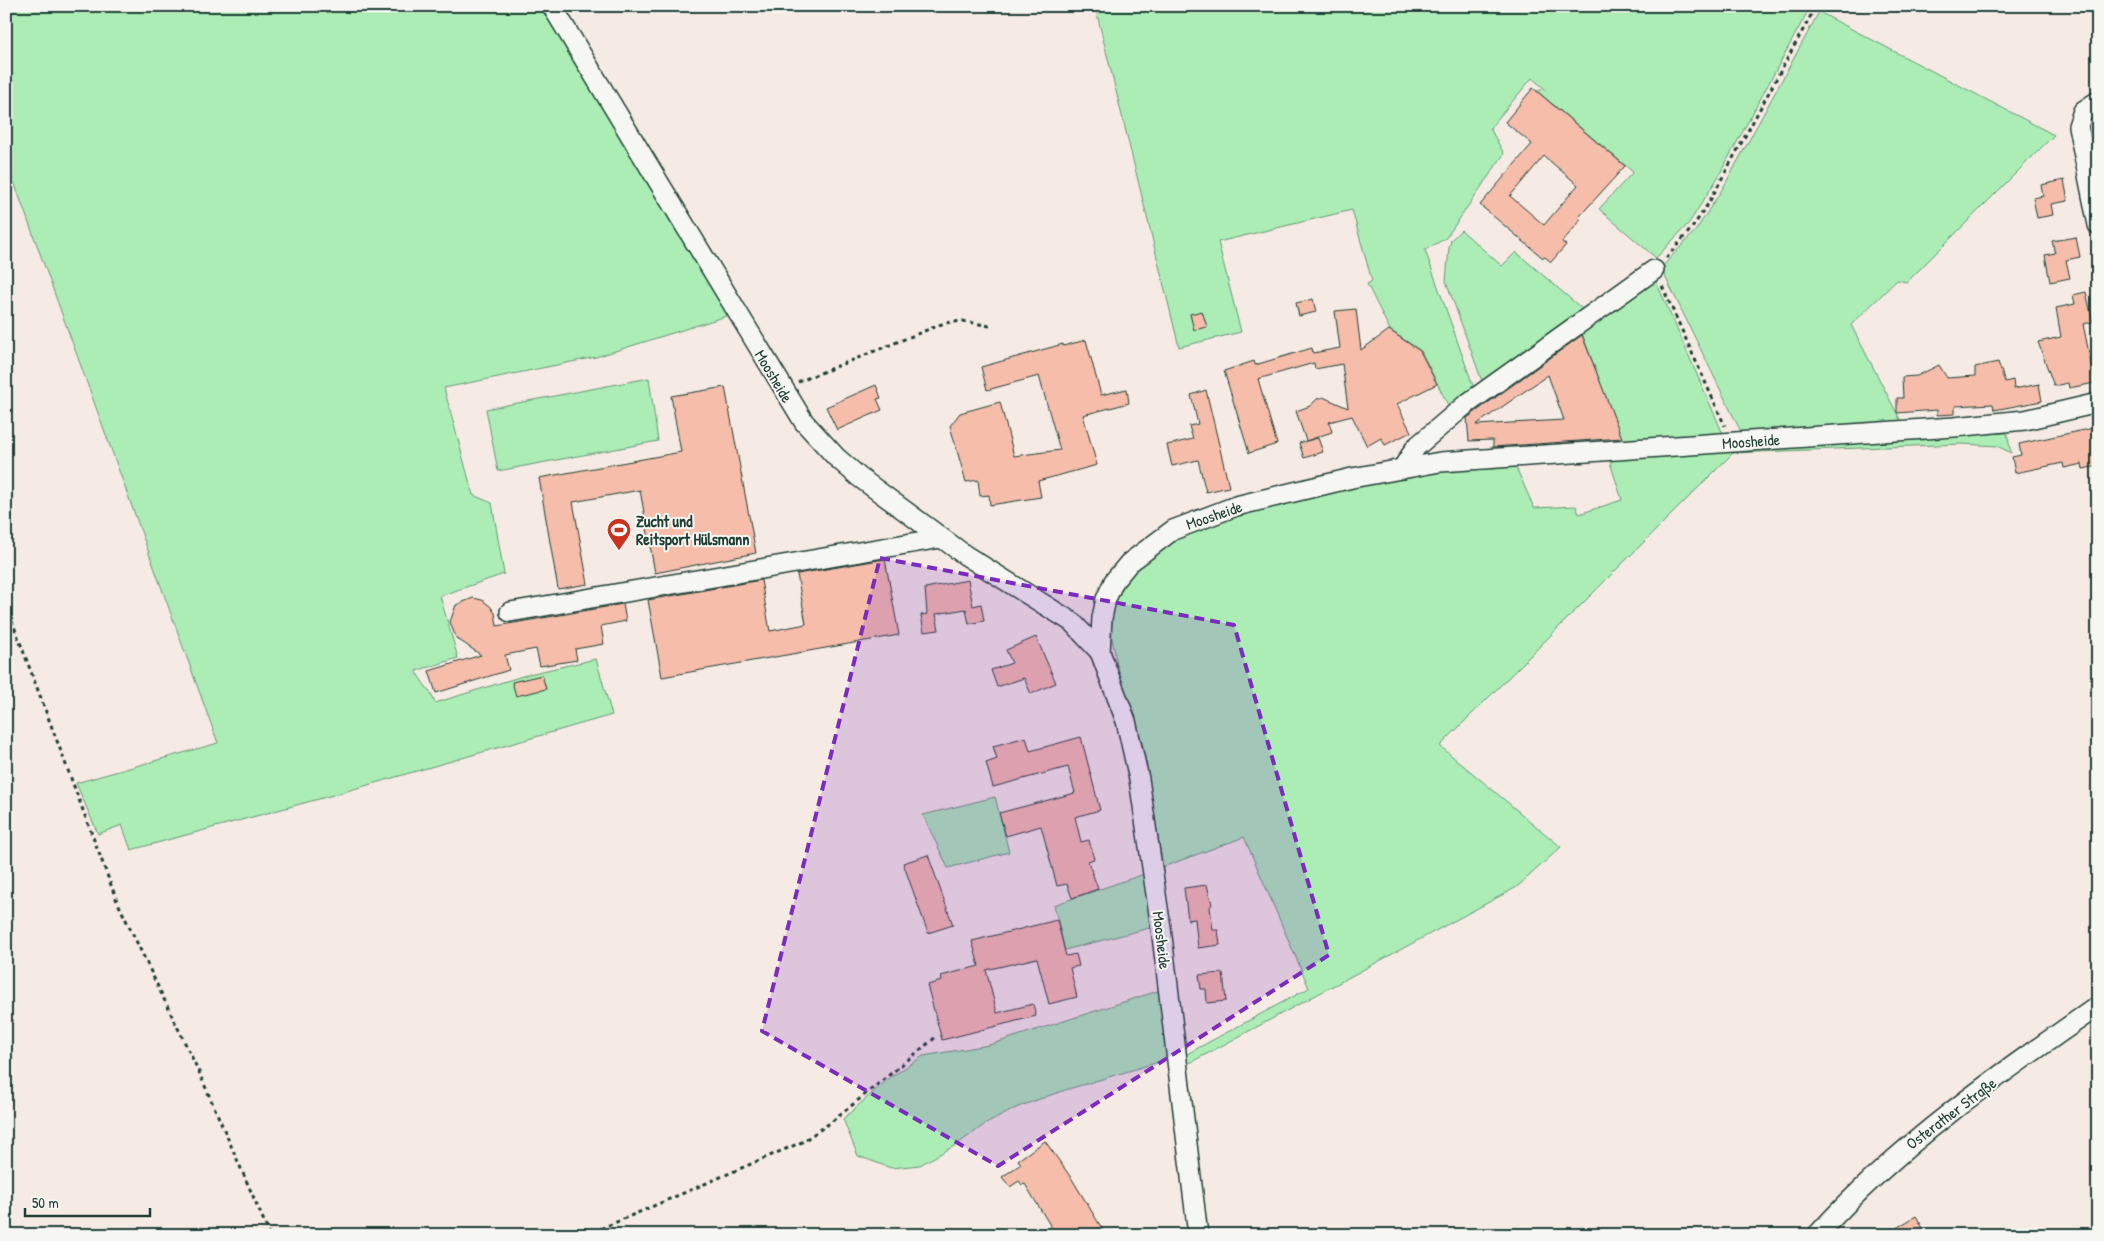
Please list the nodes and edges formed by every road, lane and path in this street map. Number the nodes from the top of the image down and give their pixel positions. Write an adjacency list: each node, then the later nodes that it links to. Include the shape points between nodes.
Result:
1 (552, 6): 7 (street, Moosheide)
2 (1816, 6): 5 (path, via 1708,204 1683,239)
3 (2098, 101): 4 (street, via 2083,111 2078,123)
4 (2098, 225)
5 (1654, 270): 9 (path); 10 (street, via 1464,406 1416,447)
6 (990, 326): 7 (path, via 962,321 944,323)
7 (782, 389): 11 (street, Moosheide, via 804,422 843,464)
8 (2098, 403): 9 (street, Moosheide, via 2025,420)
9 (1732, 443): 10 (street, Moosheide, via 1451,461)
10 (1402, 469): 14 (street, Moosheide, via 1236,506 1173,530 1138,554 1114,581 1104,609)
11 (942, 538): 13 (street); 14 (street, Moosheide, via 1072,622)
12 (6, 605): 17 (path, via 117,901 198,1070)
13 (510, 612)
14 (1100, 652): 19 (street, Moosheide, via 1126,721 1139,779 1161,928)
15 (2098, 1006): 20 (street, Osterather Straße, via 1931,1126 1882,1168)
16 (936, 1037): 18 (path, via 802,1142)
17 (270, 1235)
18 (586, 1235)
19 (1198, 1235)
20 (1817, 1235)

